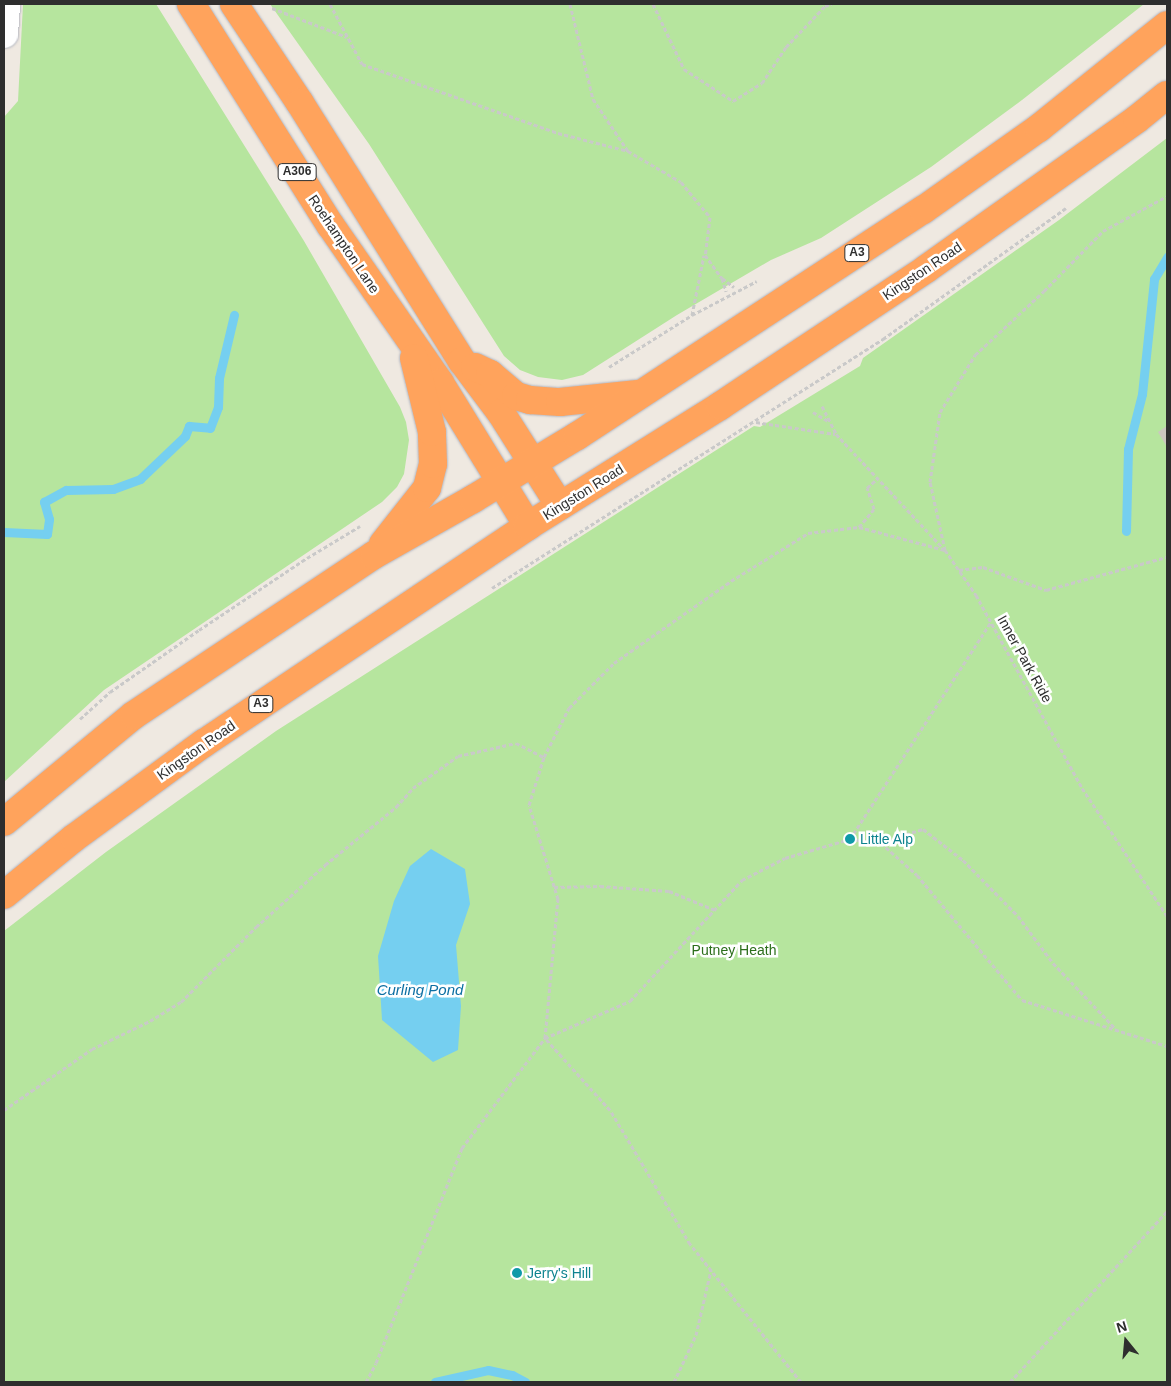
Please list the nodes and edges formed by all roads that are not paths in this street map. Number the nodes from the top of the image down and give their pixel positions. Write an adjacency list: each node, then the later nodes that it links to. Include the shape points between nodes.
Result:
1 (6, 4): 5 (street)
2 (191, 4): 7 (highway, Roehampton Lane / A306, via 331,226)
3 (234, 4): 8 (highway, A306, via 300,102)
4 (1167, 25): 9 (highway, A3, via 1039,128 946,194)
5 (4, 34)
6 (1167, 95): 12 (highway, Kingston Road / A3, via 926,269 720,406)
7 (408, 336): 11 (highway, Roehampton Lane / A306); 14 (highway, A306, via 432,432 433,464 427,488)
8 (462, 361): 9 (highway, via 490,374 516,396 530,400 560,402); 10 (highway, A306)
9 (639, 394): 10 (highway, A3, via 577,436)
10 (532, 461): 11 (highway, A3); 12 (highway, A306)
11 (499, 482): 13 (highway, A306); 14 (highway, A3)
12 (560, 506): 13 (highway, Kingston Road / A3)
13 (528, 526): 16 (highway, Kingston Road / A3, via 204,743 74,838)
14 (374, 555): 15 (highway, A3, via 134,715)
15 (4, 822)
16 (4, 895)

